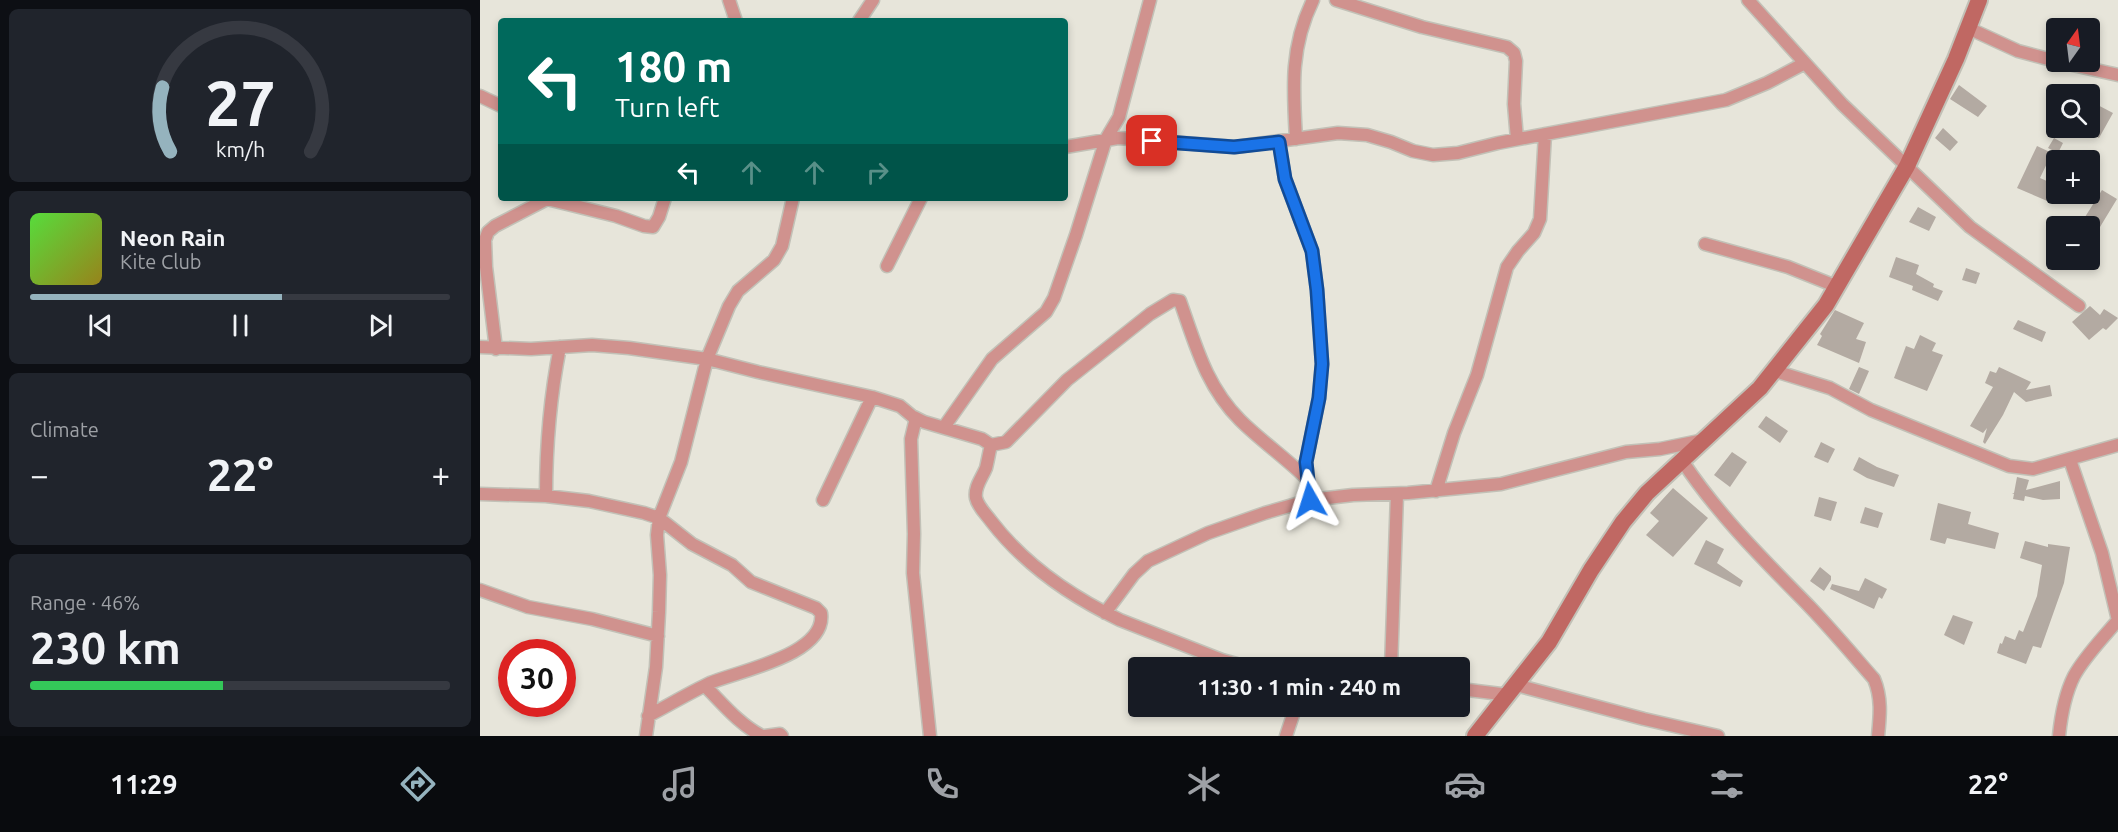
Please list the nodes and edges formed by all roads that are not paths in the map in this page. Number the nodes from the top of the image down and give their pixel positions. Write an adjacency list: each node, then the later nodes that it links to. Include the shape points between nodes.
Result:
1 (729, 0): 8 (street)
2 (873, 0): 9 (street)
3 (1150, 0): 20 (street, via 1119,117)
4 (1313, 0): 18 (street, via 1293,71)
5 (1336, 0): 19 (street, via 1422,27 1507,47 1516,61)
6 (1749, 0): 12 (street)
7 (1979, 0): 10 (street)
8 (735, 18)
9 (860, 18)
10 (1968, 28): 11 (street, via 2018,51); 23 (street)
11 (2046, 58)
12 (1805, 63): 17 (street, via 1726,100); 23 (street)
13 (2100, 71): 14 (street)
14 (2118, 75)
15 (480, 96): 16 (street)
16 (498, 105)
17 (1545, 134): 19 (street); 47 (street, via 1540,219 1508,267 1477,375)
18 (1296, 139): 19 (street, via 1338,133 1367,135 1433,155); 21 (street)
19 (1517, 139)
20 (1106, 140): 21 (street, via 1234,147); 22 (street); 40 (street, via 1061,282 1050,305 992,359)
21 (1279, 142): 46 (street, via 1285,179 1312,251 1318,309 1322,364 1306,462)
22 (1068, 146)
23 (1907, 166): 31 (street); 32 (street, via 1970,227)
24 (543, 201): 35 (street, via 495,226 485,240)
25 (555, 201): 26 (street, via 649,227 657,222)
26 (664, 201)
27 (792, 201): 36 (street, via 782,246 774,260 738,291)
28 (920, 201): 30 (street)
29 (1705, 244): 31 (street, via 1788,267)
30 (887, 266)
31 (1838, 287): 37 (street)
32 (2079, 306)
33 (480, 347): 35 (street)
34 (560, 347): 35 (street); 36 (street, via 629,348); 50 (street, via 549,414)
35 (496, 349)
36 (707, 359): 38 (street); 53 (street, via 681,462)
37 (1775, 371): 41 (street); 44 (street, via 1830,388 1870,410 2009,466 2033,469)
38 (872, 397): 39 (street, via 900,406); 51 (street)
39 (916, 418): 40 (street); 70 (street, via 911,439 913,573)
40 (944, 427): 42 (street)
41 (1707, 439): 45 (street); 47 (street, via 1616,454 1501,484)
42 (991, 445): 46 (street, via 1006,442 1067,380 1150,315 1177,299 1204,370 1218,394 1239,419); 55 (street, via 976,489 981,508 1019,552)
43 (2118, 445): 44 (street)
44 (2070, 460): 56 (street, via 2102,553)
45 (1683, 462): 62 (street, via 1647,493 1623,522 1549,642); 74 (street, via 1731,526 1874,679 1881,705)
46 (1307, 479): 52 (street)
47 (1436, 490): 49 (street)
48 (480, 494): 50 (street)
49 (1397, 494): 52 (street); 59 (street)
50 (546, 496): 53 (street, via 589,501)
51 (823, 500)
52 (1310, 500): 55 (street, via 1208,533 1148,561)
53 (658, 518): 57 (street); 60 (street, via 751,582 821,613 816,632 786,656)
54 (480, 590): 57 (street, via 528,608)
55 (1104, 613): 58 (street)
56 (2118, 620): 75 (street, via 2074,677)
57 (658, 636): 65 (street)
58 (1214, 657)
59 (1391, 657)
60 (705, 686): 65 (street); 68 (street, via 732,715)
61 (1470, 690): 63 (street)
62 (1512, 690): 63 (street); 64 (street); 73 (street)
63 (1484, 692): 64 (street)
64 (1494, 713): 72 (street)
65 (648, 716): 67 (street)
66 (1292, 717): 71 (street)
67 (646, 736)
68 (764, 736): 69 (street)
69 (783, 736)
70 (930, 736)
71 (1286, 736)
72 (1474, 736)
73 (1718, 736)
74 (1878, 736)
75 (2059, 736)

